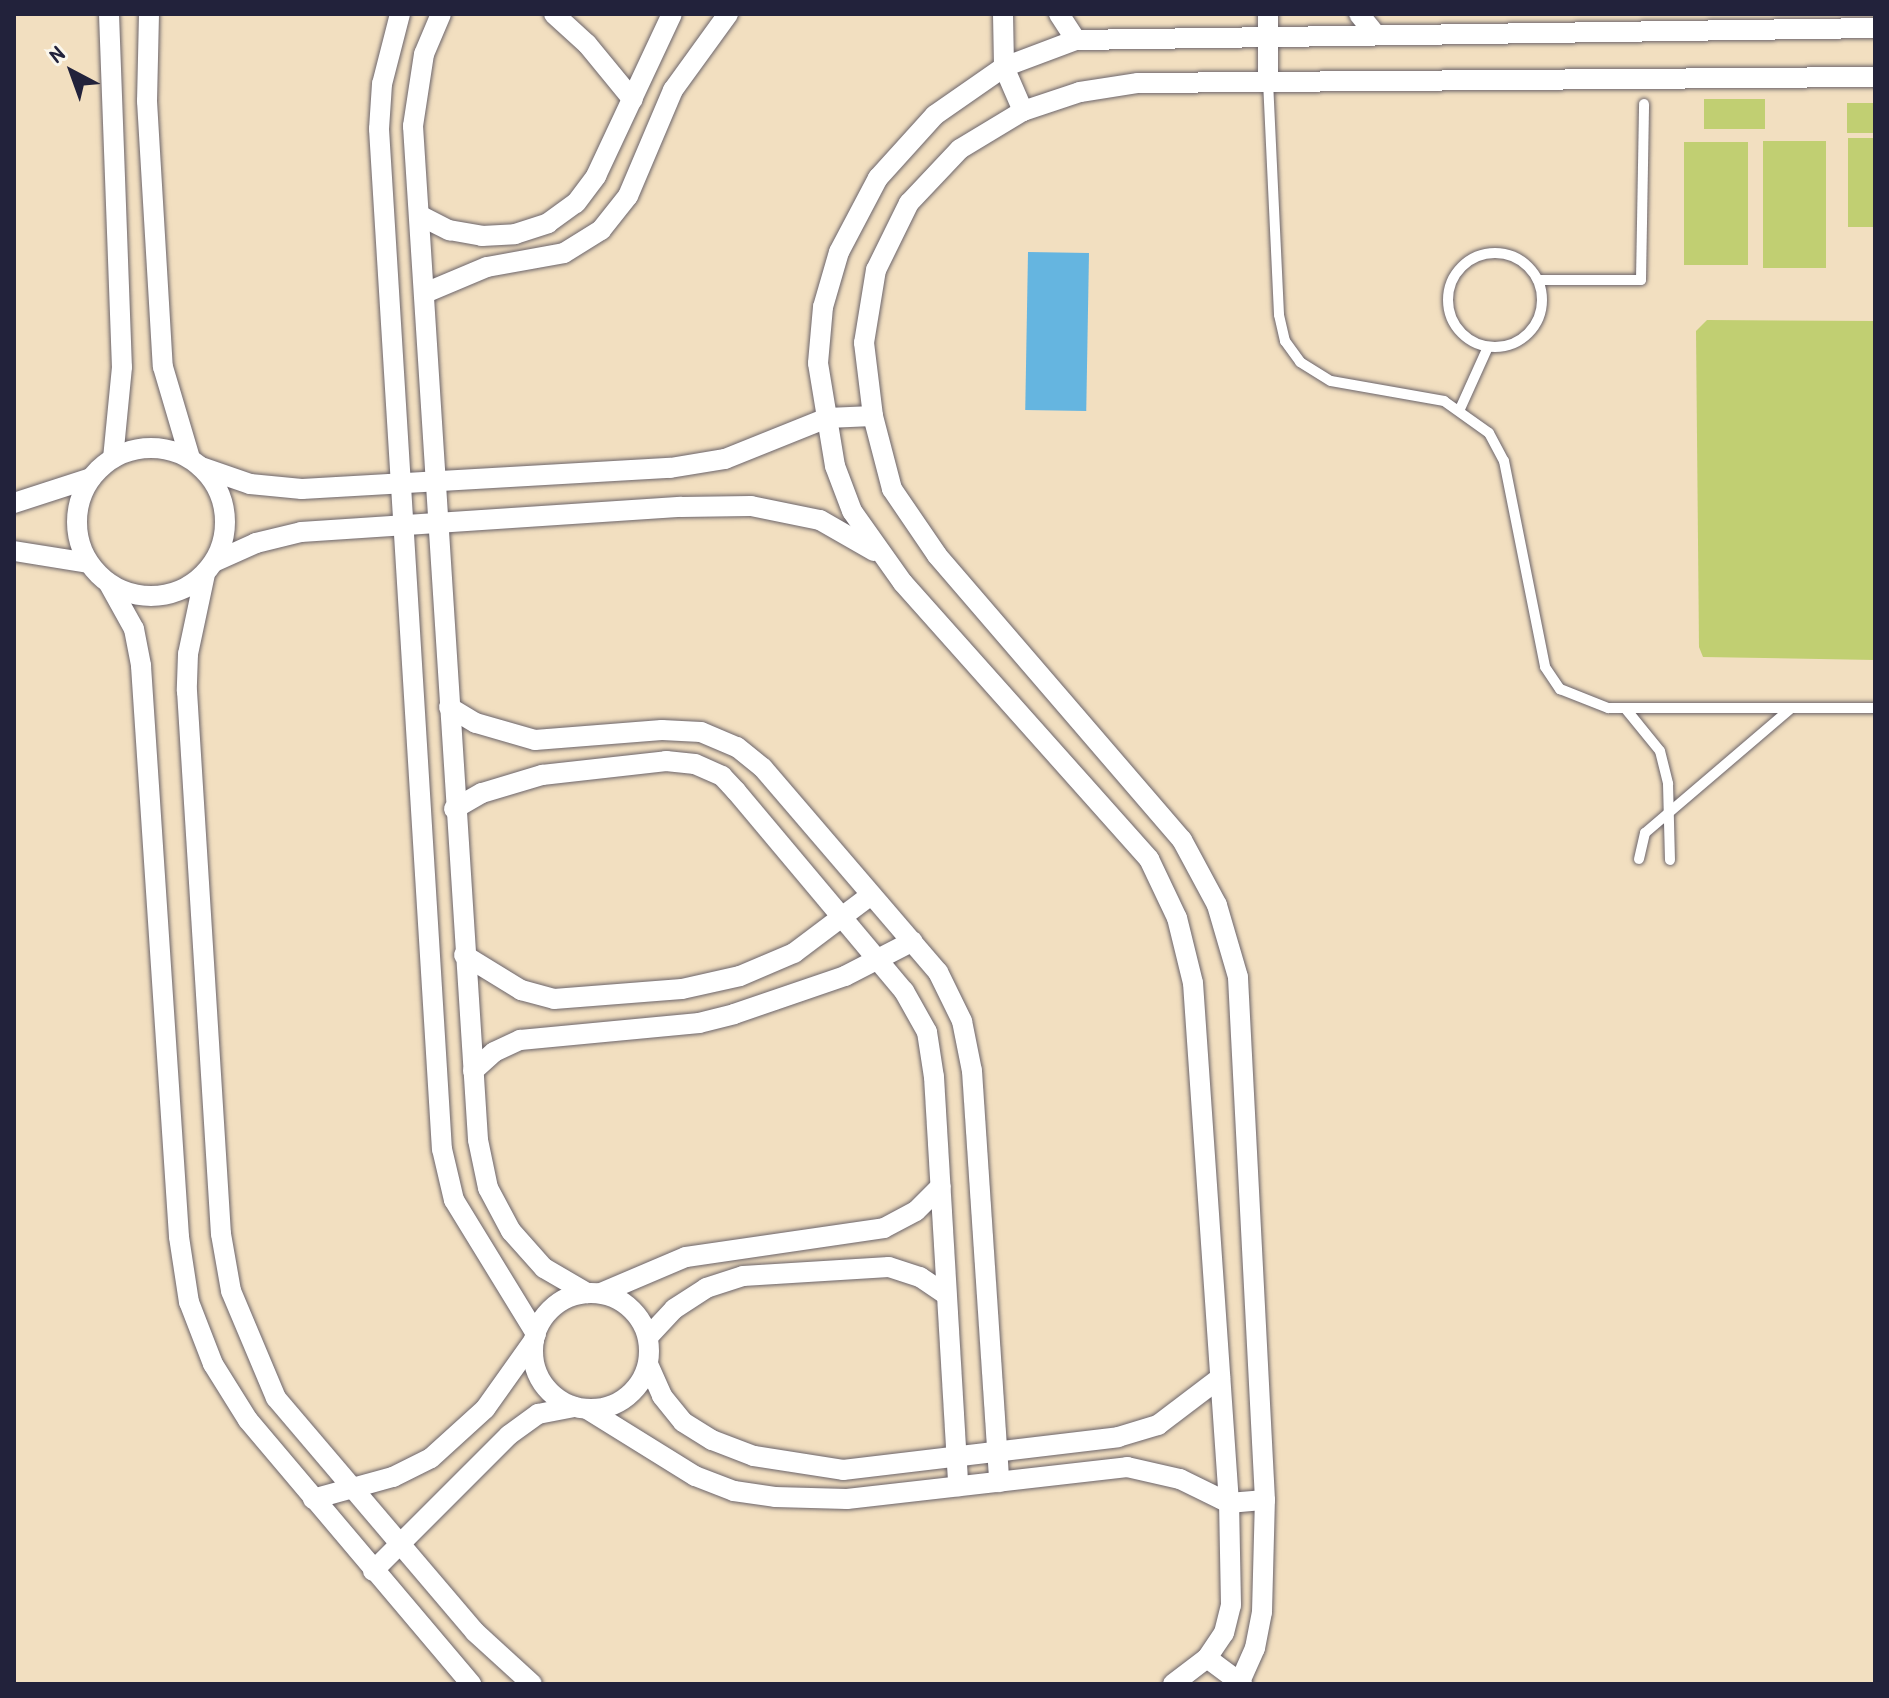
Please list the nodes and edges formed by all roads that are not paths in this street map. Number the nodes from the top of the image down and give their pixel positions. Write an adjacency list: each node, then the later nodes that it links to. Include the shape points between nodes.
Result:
1 (109, 14): 28 (street, via 122,367)
2 (149, 14): 29 (street, via 147,101 163,367)
3 (400, 14): 32 (street, via 382,84 379,129)
4 (441, 14): 21 (street, via 416,90)
5 (554, 14): 18 (street, via 587,44)
6 (672, 14): 18 (street)
7 (728, 14): 23 (street, via 673,90 628,196 601,230 564,253 487,267)
8 (1003, 14): 15 (street)
9 (1059, 14): 14 (street)
10 (1359, 14): 13 (street)
11 (1266, 24): 13 (street); 14 (street); 17 (street)
12 (1875, 28): 13 (street)
13 (1375, 34)
14 (1076, 40): 15 (street)
15 (1004, 67): 20 (street); 27 (street, via 935,115 888,168 839,252 823,307 818,363)
16 (1875, 77): 17 (street)
17 (1268, 80): 20 (street, via 1138,83 1080,92); 25 (lane, via 1279,315 1292,352 1331,381 1425,395)
18 (633, 100): 21 (street, via 596,176 576,203 548,223 515,234 482,236 449,230)
19 (1644, 104): 22 (lane, via 1641,280)
20 (1023, 111): 26 (street, via 960,149 909,203 876,270 864,343)
21 (419, 215): 23 (street)
22 (1538, 280): 24 (lane, via 1543,304 1530,333 1503,347); 24 (lane, via 1524,262 1494,253 1478,256 1454,277 1448,306 1452,321 1461,334)
23 (425, 293): 31 (street)
24 (1488, 347): 25 (lane)
25 (1460, 409): 42 (lane, via 1489,433 1504,461 1545,667 1574,698)
26 (873, 416): 27 (street); 69 (street, via 892,489 937,555 1182,840 1217,905 1238,977 1244,1051)
27 (827, 418): 31 (street, via 725,459 670,468); 37 (street, via 848,500)
28 (113, 458): 29 (street, via 151,448); 30 (street)
29 (196, 462): 32 (street, via 250,484 302,489); 39 (street, via 219,491 226,520)
30 (91, 478): 33 (street); 38 (street, via 77,520)
31 (438, 482): 32 (street); 34 (street)
32 (401, 484): 35 (street)
33 (14, 503)
34 (440, 523): 35 (street); 37 (street, via 751,506 820,520); 41 (street)
35 (404, 525): 39 (street, via 301,532 256,543); 58 (street, via 442,1149 454,1200)
36 (14, 551): 38 (street)
37 (877, 553): 61 (street, via 1149,859 1177,918 1193,983)
38 (88, 563): 40 (street)
39 (209, 568): 40 (street, via 180,591 151,597); 66 (street, via 190,642 187,691 221,1234 231,1291 276,1398)
40 (109, 584): 68 (street, via 134,629 141,666 179,1237 189,1302 213,1364 248,1420)
41 (449, 707): 45 (street); 49 (street, via 490,728 535,740 662,730 701,732 737,747 763,768)
42 (1625, 708): 44 (lane); 46 (lane, via 1660,751)
43 (1875, 708): 44 (lane)
44 (1790, 709): 46 (lane)
45 (454, 809): 50 (street, via 482,793 542,775 666,761 695,764 722,776); 52 (street)
46 (1668, 812): 47 (lane, via 1642,838); 48 (lane)
47 (1639, 859)
48 (1670, 860)
49 (871, 895): 50 (street); 51 (street)
50 (844, 920): 52 (street, via 794,953 682,989 554,999 511,985); 53 (street)
51 (913, 941): 53 (street); 63 (street, via 938,972 962,1021 972,1071)
52 (464, 955): 54 (street)
53 (880, 962): 54 (street, via 699,1023 520,1040 494,1052); 55 (street, via 927,1032)
54 (473, 1071): 56 (street, via 488,1188 511,1231 544,1268)
55 (941, 1186): 56 (street, via 916,1211 884,1228 686,1257); 57 (street)
56 (594, 1293): 58 (street, via 555,1306); 59 (street, via 622,1302 639,1317)
57 (947, 1295): 59 (street, via 920,1277 889,1267 743,1276 706,1288 674,1309); 64 (street)
58 (535, 1337): 62 (street, via 534,1361 541,1381); 66 (street, via 485,1409 431,1458 393,1477)
59 (648, 1337): 60 (street)
60 (648, 1364): 62 (street, via 626,1398); 64 (street, via 662,1396 683,1422 754,1456 843,1470)
61 (1220, 1378): 63 (street, via 1158,1425 1118,1437); 70 (street)
62 (580, 1408): 67 (street, via 695,1476 734,1491 847,1499); 71 (street, via 538,1414 509,1435)
63 (997, 1450): 64 (street); 65 (street)
64 (956, 1455): 67 (street)
65 (999, 1482): 67 (street); 70 (street, via 1127,1467 1180,1479)
66 (352, 1486): 68 (street); 71 (street)
67 (958, 1486)
68 (313, 1499): 72 (street)
69 (1265, 1500): 70 (street); 74 (street, via 1262,1612)
70 (1229, 1503): 73 (street, via 1231,1605 1224,1633)
71 (399, 1542): 72 (street); 76 (street, via 475,1632)
72 (373, 1571): 75 (street)
73 (1207, 1658): 74 (street); 77 (street)
74 (1240, 1683)
75 (471, 1684)
76 (532, 1684)
77 (1173, 1684)

